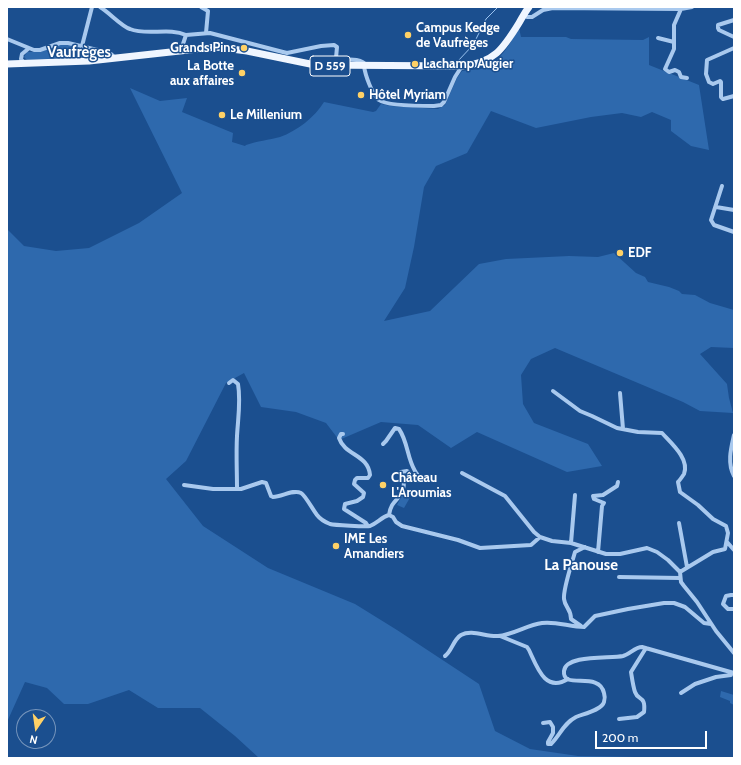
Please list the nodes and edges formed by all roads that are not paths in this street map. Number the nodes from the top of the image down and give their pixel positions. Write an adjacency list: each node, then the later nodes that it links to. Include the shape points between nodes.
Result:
1 (92, 7): 16 (street)
2 (100, 7): 11 (street, via 130,29)
3 (201, 7): 10 (street, via 208,11)
4 (529, 7): 8 (main road)
5 (533, 7): 8 (main road)
6 (692, 7): 7 (street)
7 (681, 9): 8 (street, via 553,8 543,10 532,17); 15 (street, via 674,25)
8 (525, 16): 24 (main road, D 559, via 498,53 475,65)
9 (734, 20): 12 (street, via 718,25 718,30)
10 (206, 33): 11 (street); 23 (street, via 287,53 334,45 337,47 338,60 359,60)
11 (186, 35): 19 (street)
12 (734, 37)
13 (658, 38): 15 (street)
14 (7, 39): 18 (street)
15 (674, 42): 25 (street, via 666,69 669,72 675,70 681,77)
16 (82, 46): 18 (street, via 60,43 40,50); 20 (street, via 111,54)
17 (734, 48): 26 (street, via 707,60 706,68 711,84 722,82 721,97 723,99)
18 (28, 49): 21 (street, via 21,56)
19 (181, 50): 20 (main road, D 559); 23 (main road, D 559, via 224,48 315,65)
20 (115, 59): 21 (main road, D 559)
21 (24, 63): 22 (main road, D 559)
22 (7, 64)
23 (366, 66): 24 (main road, D 559); 24 (street, via 374,93 379,100 389,104 434,106 444,102)
24 (462, 66)
25 (687, 78)
26 (734, 96)
27 (722, 186): 28 (street)
28 (716, 207): 29 (street); 30 (street, via 712,223)
29 (734, 210)
30 (734, 232)
31 (229, 383): 42 (street, via 235,381 239,388)
32 (553, 391): 34 (street, via 580,411)
33 (620, 393): 34 (street)
34 (623, 429): 48 (street, via 662,433 682,456 685,465 684,474 678,482 680,492 726,526)
35 (343, 434): 46 (street, via 340,434 339,438 341,444 359,456 368,467 370,475 368,478 355,480 354,484 364,493 363,497 346,504 344,509)
36 (734, 435): 39 (street, via 730,462)
37 (383, 444): 44 (street, via 395,428 399,430 419,476 417,481 407,471 401,472 403,490 390,509)
38 (462, 473): 47 (street, via 505,496)
39 (734, 476)
40 (618, 482): 52 (street, via 617,486 603,495 593,496 604,503)
41 (184, 485): 42 (street, via 207,489)
42 (237, 489): 46 (street, via 265,482 273,497 301,493 318,516 329,524)
43 (574, 495): 49 (street)
44 (389, 516): 46 (street); 47 (street, via 402,526 480,548 531,545)
45 (679, 523): 53 (street)
46 (368, 526)
47 (540, 537): 49 (street)
48 (727, 542): 51 (street); 53 (street, via 724,550 713,552)
49 (571, 543): 50 (street)
50 (585, 547): 52 (street); 60 (street, via 575,552 564,595 571,619)
51 (734, 550)
52 (598, 552): 54 (street, via 614,554 644,548 652,549)
53 (687, 568): 54 (street)
54 (680, 572): 56 (street)
55 (619, 577): 56 (street)
56 (680, 578): 59 (street)
57 (734, 595): 58 (street, via 728,595 723,601 726,608)
58 (734, 610)
59 (711, 624): 60 (street, via 704,623 685,607 664,603 595,616); 63 (street)
60 (582, 627): 61 (street, via 542,623)
61 (500, 636): 64 (street, via 464,634 455,640); 66 (street, via 527,647 549,682 556,684)
62 (646, 648): 65 (street); 66 (street, via 639,647 617,657 573,662 564,671); 68 (street, via 631,672 635,692 642,699 644,712 637,717)
63 (733, 650)
64 (445, 656)
65 (733, 672): 67 (street, via 695,684)
66 (568, 679): 69 (street, via 599,683 605,697 604,703 599,708 570,720 551,744 548,742 554,727 550,722)
67 (681, 693)
68 (619, 719)
69 (543, 723)

